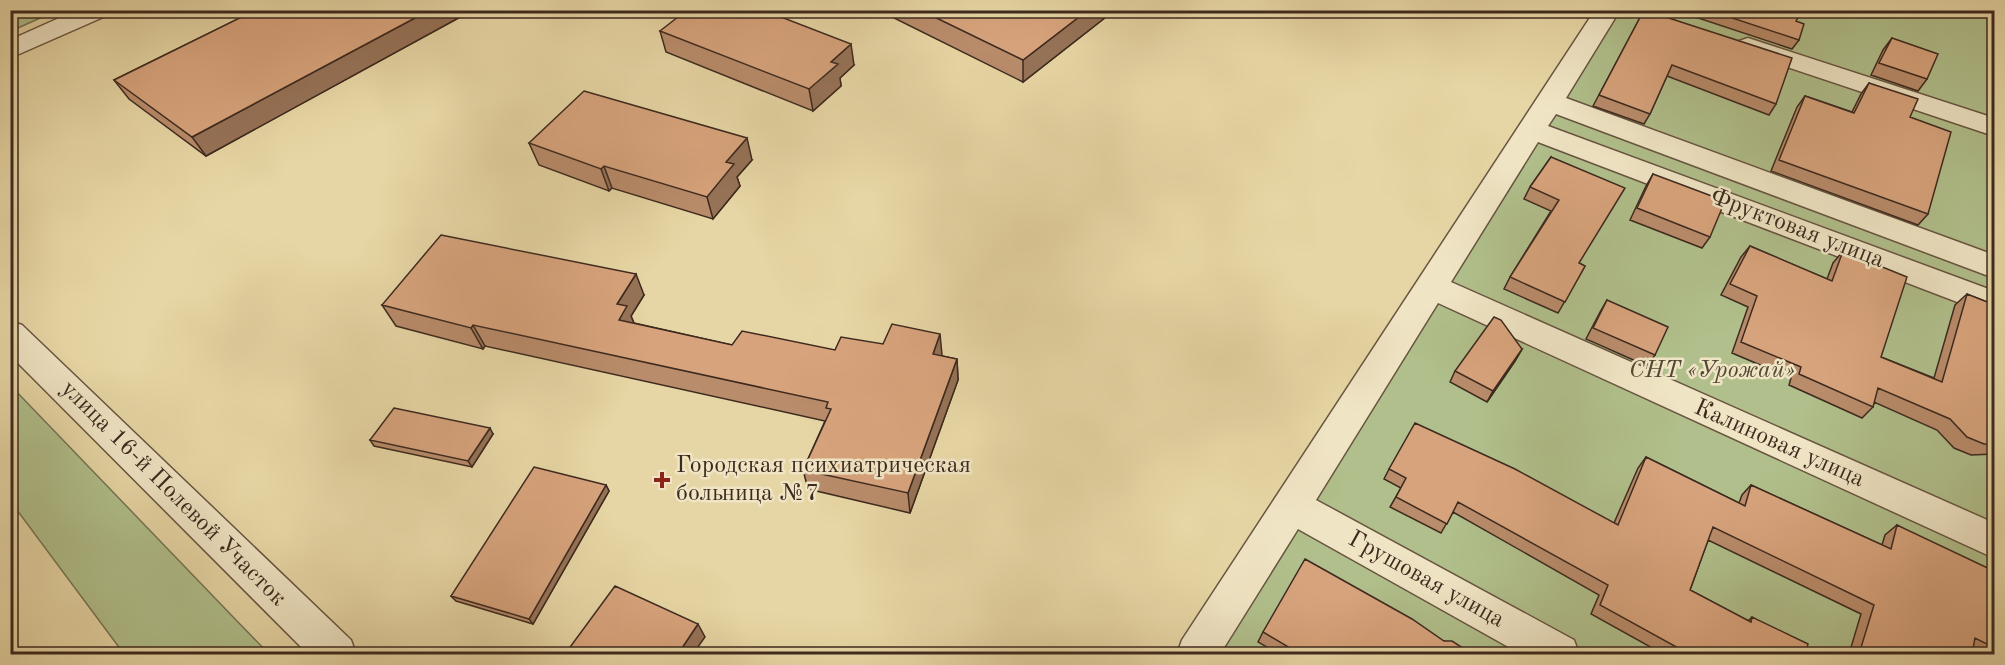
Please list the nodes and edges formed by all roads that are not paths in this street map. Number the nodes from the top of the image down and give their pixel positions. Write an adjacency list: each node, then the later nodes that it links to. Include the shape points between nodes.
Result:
1 (99, 10): 4 (street)
2 (1608, 10): 5 (street)
3 (1728, 40): 6 (street)
4 (10, 50)
5 (1550, 102): 7 (street); 8 (street)
6 (1995, 128)
7 (1532, 130): 9 (street); 10 (street, Фруктовая улица)
8 (1995, 267)
9 (1432, 287): 12 (street); 13 (street, Калиновая улица)
10 (1995, 304)
11 (10, 334): 14 (street, улица 16-й Полевой Участок)
12 (1292, 506): 15 (street); 16 (street, Грушовая улица)
13 (1995, 541)
14 (336, 654)
15 (1197, 654)
16 (1559, 654)

